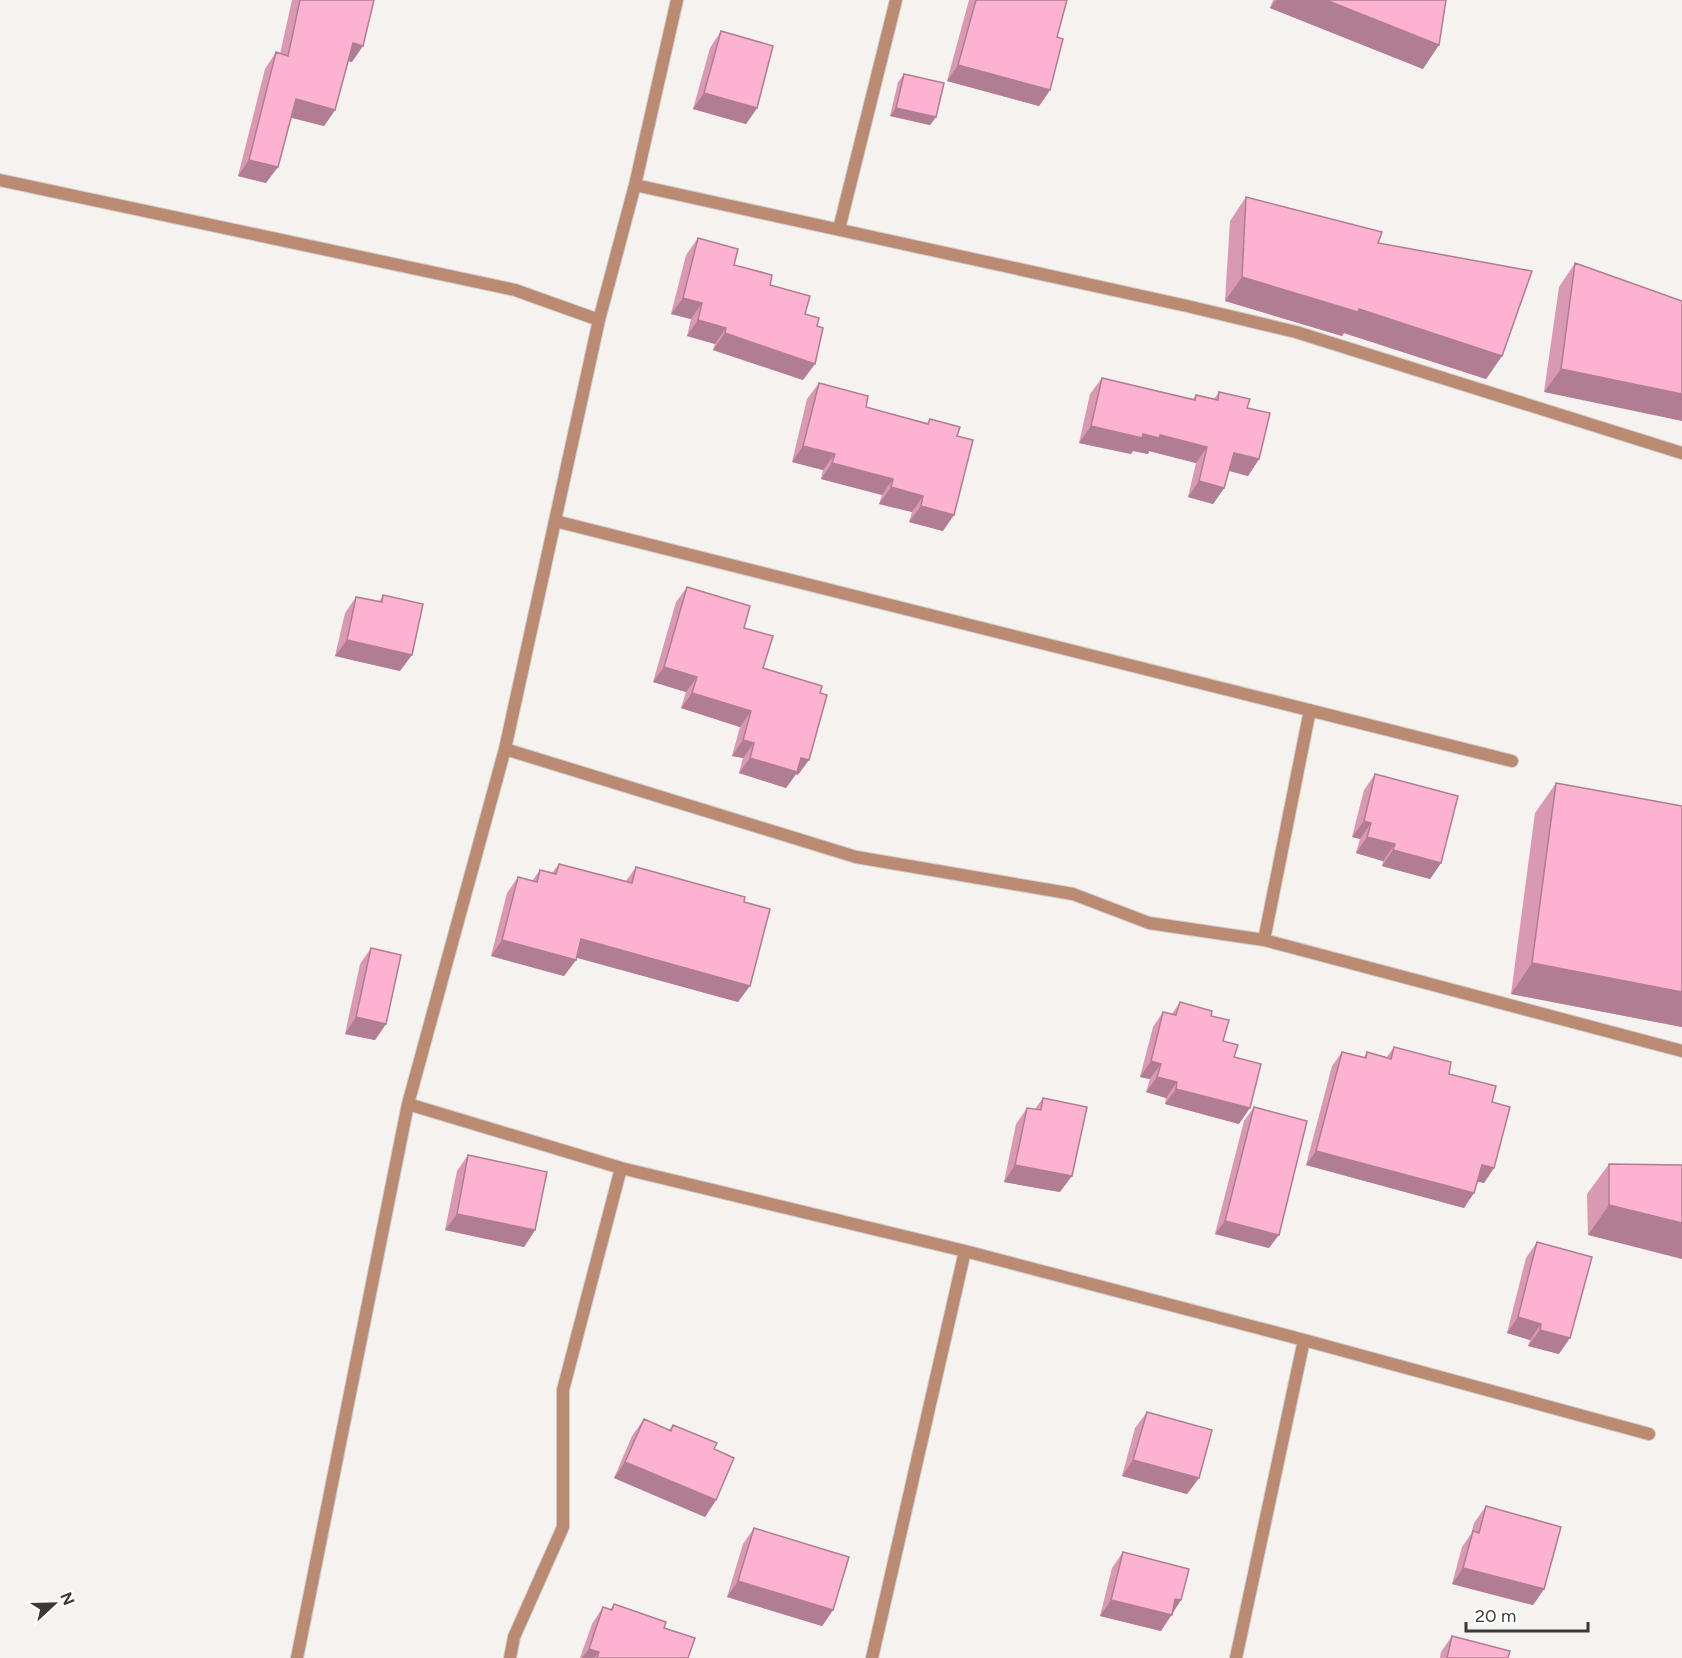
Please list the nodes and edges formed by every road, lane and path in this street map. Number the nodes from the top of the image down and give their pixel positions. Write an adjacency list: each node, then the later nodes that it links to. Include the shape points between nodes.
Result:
1 (677, 0): 4 (street)
2 (896, 0): 5 (street)
3 (0, 180): 6 (street, via 515,290)
4 (635, 185): 5 (street); 6 (street)
5 (839, 229): 7 (street, via 1296,332)
6 (599, 320): 8 (street)
7 (1682, 453)
8 (555, 521): 9 (street); 10 (street)
9 (1310, 710): 11 (street); 12 (street)
10 (505, 749): 12 (street, via 856,857 1073,894 1149,923); 14 (street)
11 (1512, 761)
12 (1264, 940): 13 (street)
13 (1682, 1051)
14 (408, 1104): 15 (street); 19 (street)
15 (621, 1168): 16 (street); 20 (street, via 563,1390 563,1527 514,1637)
16 (965, 1251): 17 (street); 21 (street)
17 (1304, 1340): 18 (street); 22 (street)
18 (1649, 1434)
19 (297, 1658)
20 (510, 1658)
21 (872, 1658)
22 (1236, 1658)

